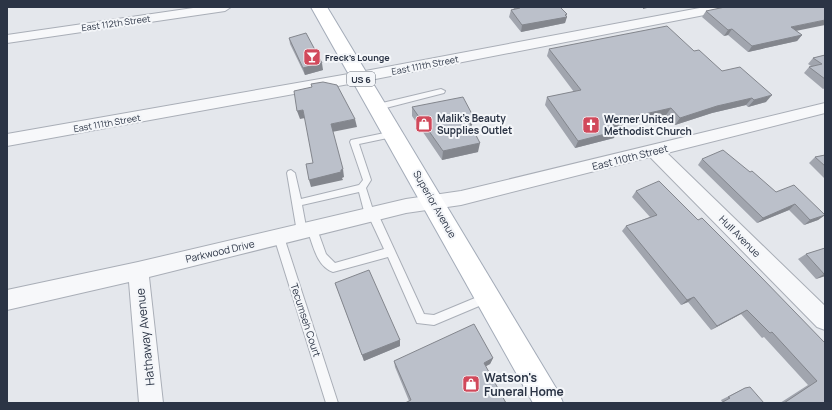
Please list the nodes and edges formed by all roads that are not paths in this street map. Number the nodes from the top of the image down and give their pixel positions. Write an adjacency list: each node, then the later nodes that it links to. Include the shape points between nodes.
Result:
1 (225, 7): 4 (street, East 112th Street)
2 (319, 7): 5 (main road, Superior Avenue / US 6)
3 (725, 7): 5 (street, East 111th Street)
4 (7, 39)
5 (360, 77): 7 (main road, Superior Avenue / US 6); 10 (street, East 111th Street)
6 (441, 91): 7 (lane)
7 (378, 107): 9 (main road, Superior Avenue / US 6)
8 (821, 113): 11 (street, East 110th Street)
9 (394, 134): 13 (lane, via 354,142 367,180); 15 (main road, Superior Avenue / US 6)
10 (7, 140)
11 (654, 151): 15 (street, East 110th Street, via 462,198); 23 (street, Hull Avenue)
12 (291, 173): 14 (lane)
13 (362, 188): 14 (lane); 16 (lane)
14 (297, 202): 17 (lane)
15 (434, 202): 16 (street, Parkwood Drive); 21 (main road, Superior Avenue / US 6)
16 (372, 214): 17 (street, Parkwood Drive); 19 (lane)
17 (307, 230): 18 (street, Parkwood Drive); 19 (lane, via 322,257 333,268)
18 (279, 237): 20 (street, Parkwood Drive); 25 (lane, Tecumseh Court)
19 (390, 252): 21 (lane, via 421,319 434,320)
20 (138, 270): 22 (street, Parkwood Drive); 24 (street, Hathaway Avenue)
21 (489, 297): 26 (main road, Superior Avenue / US 6)
22 (7, 300)
23 (825, 320)
24 (151, 403)
25 (332, 403)
26 (549, 403)

